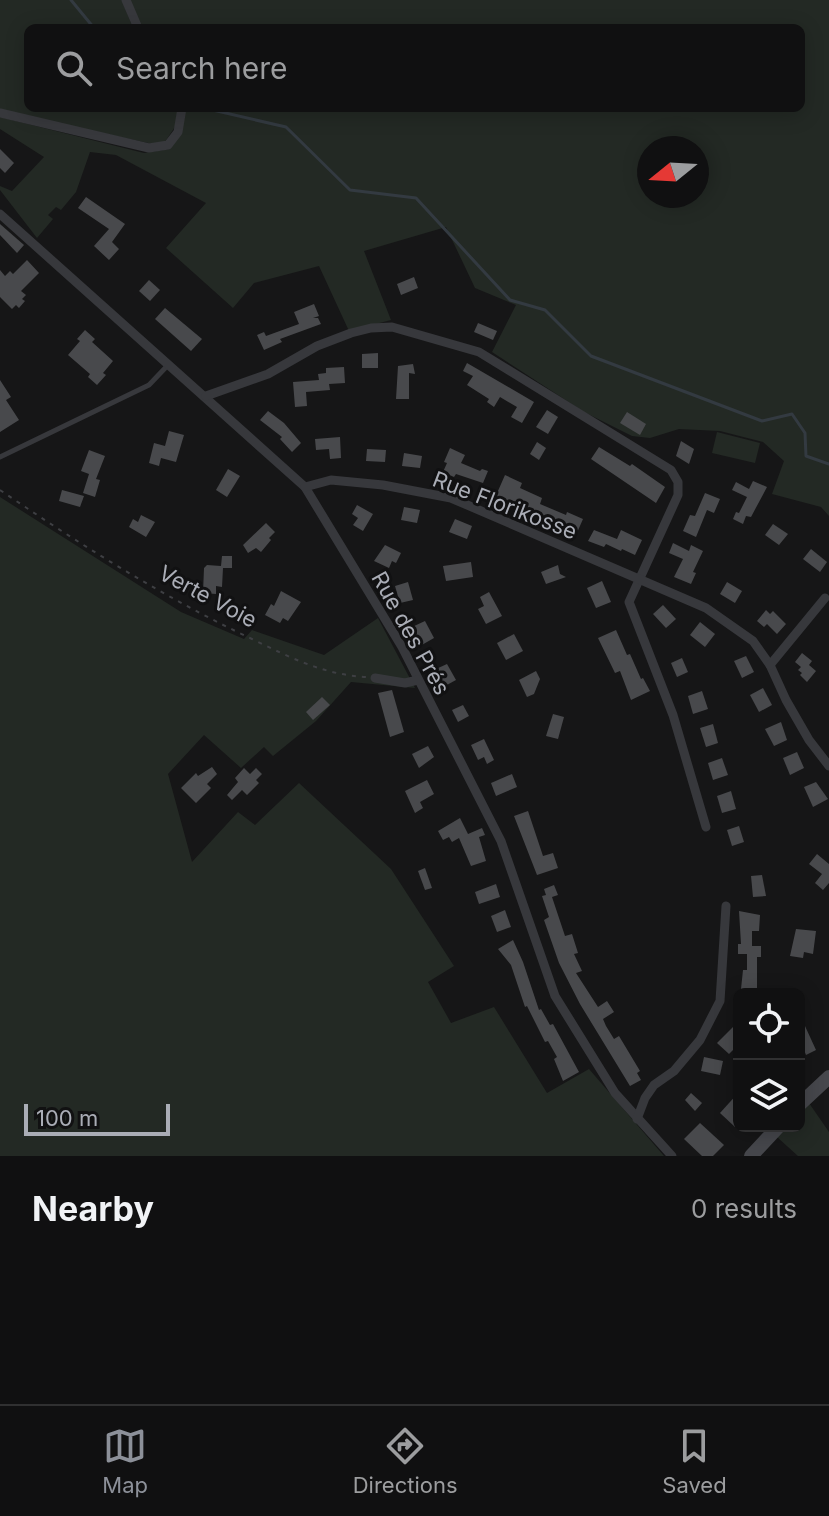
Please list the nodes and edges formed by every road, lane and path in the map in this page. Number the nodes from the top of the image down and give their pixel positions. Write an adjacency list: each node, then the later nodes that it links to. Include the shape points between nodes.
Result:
1 (126, 0): 2 (street)
2 (136, 24)
3 (181, 112): 4 (street, via 178,132 168,145 149,148)
4 (0, 113)
5 (0, 214): 6 (street, Rue des Prés)
6 (170, 364): 7 (street, Rue des Prés); 8 (lane, via 149,385)
7 (206, 396): 9 (street, Rue des Prés); 11 (street, via 371,328 392,327 479,352 675,475 678,495)
8 (0, 457)
9 (305, 487): 11 (street, Rue Florikosse, via 331,480 451,498); 15 (street, Rue des Prés)
10 (0, 490): 14 (path, Verte Voie, via 139,580 230,629 308,666)
11 (640, 579): 13 (street, Rue Florikosse, via 706,608 753,641); 17 (street, via 629,602 631,611 673,715)
12 (825, 598): 13 (street)
13 (770, 665): 16 (street, Rue Florikosse, via 809,740)
14 (375, 678): 15 (street)
15 (418, 680): 21 (street, Rue des Prés, via 501,841 550,987 601,1073)
16 (829, 766)
17 (706, 827)
18 (726, 906): 21 (street, via 720,1001 700,1040 654,1085)
19 (829, 1077): 20 (main road)
20 (805, 1099)
21 (637, 1119): 23 (street, Rue des Prés)
22 (773, 1132): 24 (main road)
23 (672, 1156)
24 (751, 1156)

